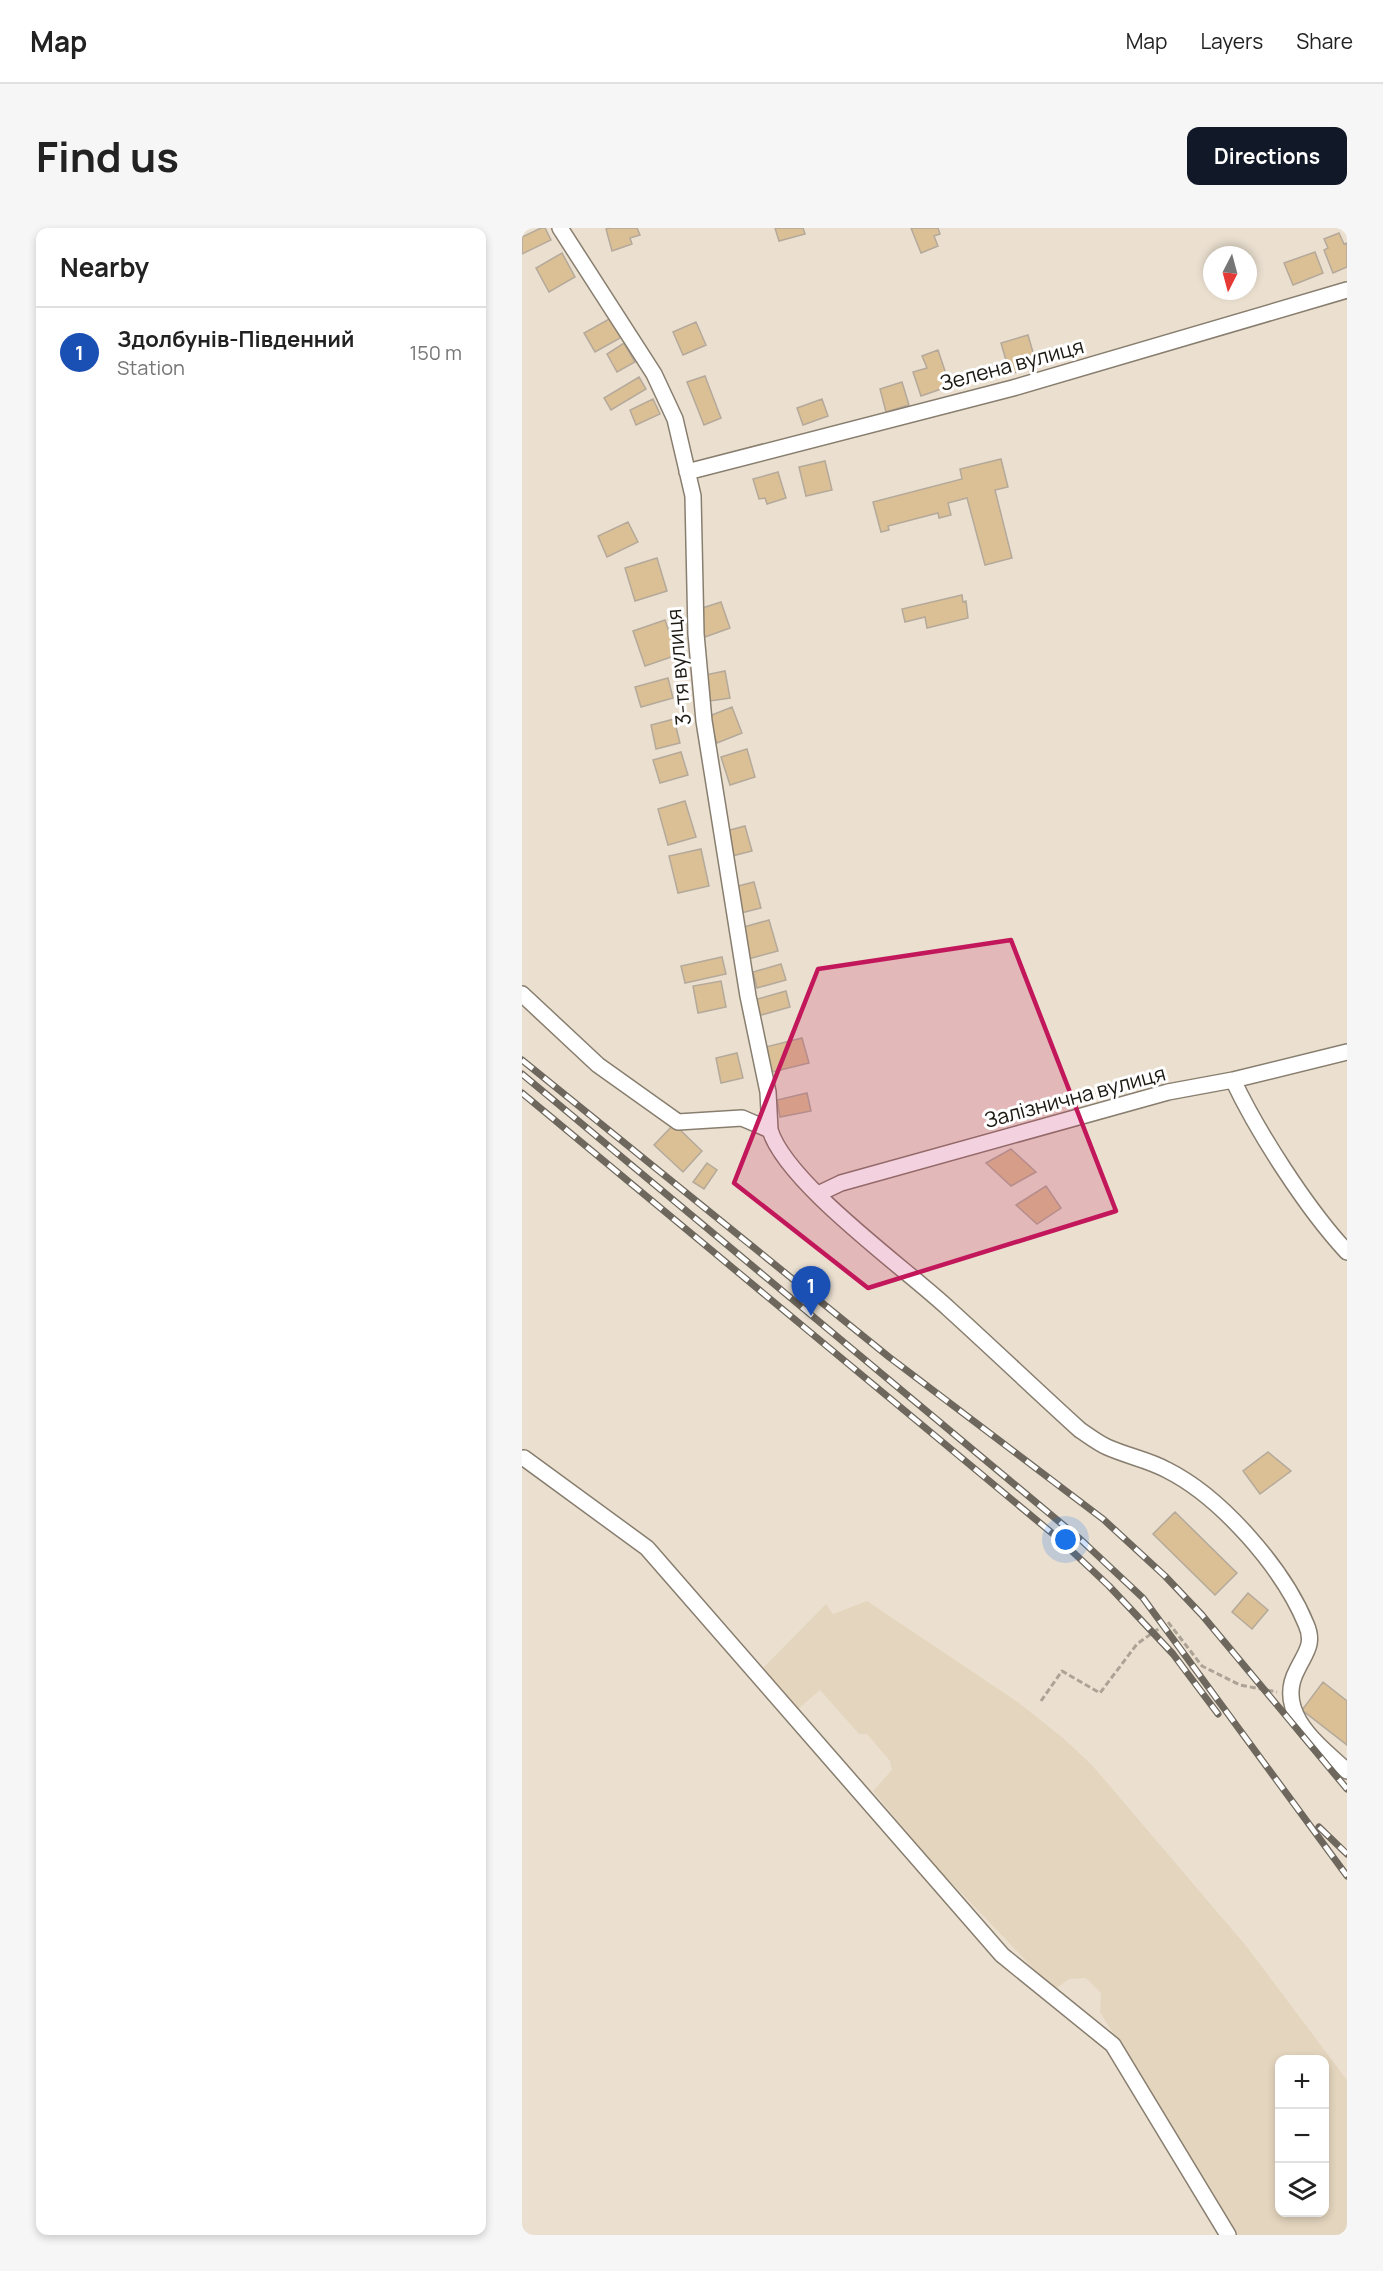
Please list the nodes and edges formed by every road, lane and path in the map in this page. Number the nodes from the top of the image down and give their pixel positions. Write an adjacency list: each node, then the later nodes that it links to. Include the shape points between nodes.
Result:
1 (560, 228): 3 (street, 3-тя вулиця, via 654,374 675,419)
2 (1347, 290): 3 (street, Зелена вулиця, via 1013,388)
3 (687, 472): 7 (street, 3-тя вулиця, via 693,496 696,634 704,722 744,974 768,1092)
4 (522, 993): 7 (street, via 598,1065 678,1122 742,1118)
5 (1347, 1052): 6 (street, Залізнична вулиця)
6 (1233, 1080): 8 (street, Залізнична вулиця, via 1168,1092 841,1183); 9 (street, via 1319,1218)
7 (770, 1130): 8 (street, via 775,1146)
8 (818, 1194): 11 (street, via 1080,1430 1105,1446 1174,1473 1232,1520 1285,1586 1306,1624 1309,1652 1295,1671)
9 (1347, 1252)
10 (524, 1458): 14 (street, via 647,1548 1002,1955 1113,2045)
11 (1292, 1695): 12 (path, via 1240,1685 1202,1666 1168,1622 1137,1644 1100,1693 1062,1671); 13 (street, via 1294,1713 1308,1736)
12 (1041, 1701)
13 (1347, 1771)
14 (1228, 2235)

